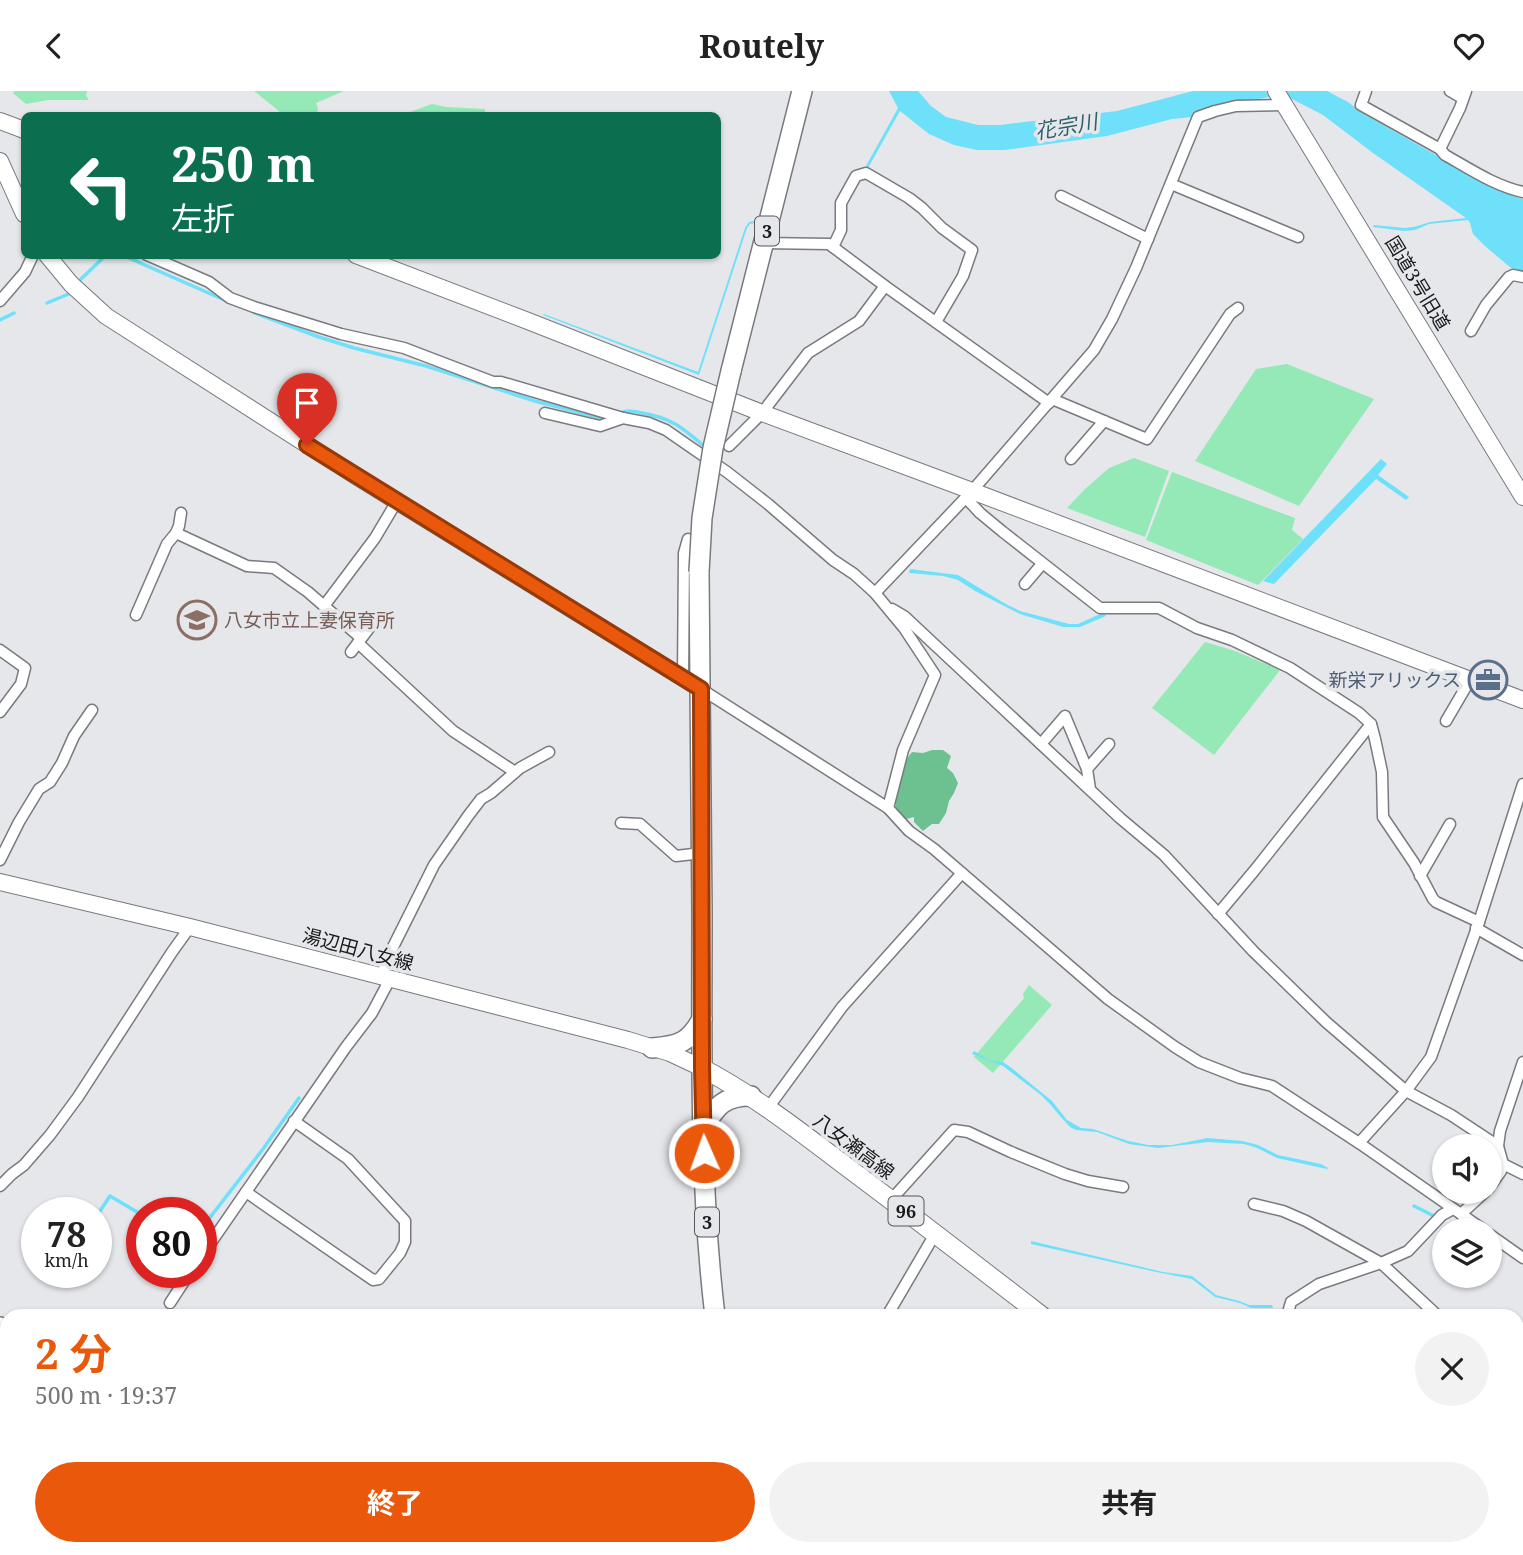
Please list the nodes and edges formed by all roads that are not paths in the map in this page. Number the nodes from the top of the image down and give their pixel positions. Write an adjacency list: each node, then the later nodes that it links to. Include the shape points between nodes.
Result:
1 (802, 91): 16 (highway, 3)
2 (1366, 91): 8 (street, via 1361,105)
3 (1450, 91): 4 (street)
4 (1464, 95): 8 (street)
5 (1281, 99): 10 (street, via 1198,117); 36 (street, 国道3号旧道)
6 (0, 121): 7 (street)
7 (21, 129)
8 (1440, 149): 11 (street, via 1491,180)
9 (0, 161): 13 (street)
10 (1171, 184): 14 (street); 15 (street)
11 (1523, 192)
12 (1061, 196): 15 (street)
13 (21, 207)
14 (1298, 237)
15 (1148, 239): 28 (street, via 1094,350)
16 (764, 243): 17 (street); 53 (highway, 3, bridge, via 713,448 702,518)
17 (833, 247): 23 (street); 26 (street, via 841,230 841,203 856,176 866,173 909,198 972,250 964,276)
18 (31, 259): 24 (street)
19 (50, 259): 37 (street, via 106,316)
20 (156, 259): 31 (street, via 254,307 404,348 493,382)
21 (366, 259): 30 (street)
22 (1523, 277): 27 (street, via 1509,277)
23 (885, 286): 26 (street); 30 (street, via 859,321 808,353)
24 (0, 300)
25 (1238, 308): 32 (street, via 1147,439)
26 (936, 322): 28 (street)
27 (1471, 331)
28 (1051, 401): 32 (street); 35 (street)
29 (545, 413): 31 (street, via 600,426)
30 (762, 413): 33 (street); 35 (street)
31 (624, 418): 43 (street, via 666,430 708,459)
32 (1104, 421): 34 (street)
33 (729, 446)
34 (1071, 459)
35 (969, 494): 41 (street, via 980,513); 43 (street); 52 (street)
36 (1523, 497)
37 (397, 501): 44 (street); 51 (street)
38 (181, 513): 39 (street)
39 (176, 533): 44 (street, via 247,566 274,568); 46 (street)
40 (688, 539): 51 (street)
41 (1042, 563): 42 (street); 58 (street, via 1100,608 1159,608 1256,650)
42 (1025, 584)
43 (875, 593): 45 (street)
44 (324, 606): 48 (street)
45 (886, 606): 59 (street, via 904,615); 66 (street, via 935,675 903,750)
46 (136, 615)
47 (370, 627): 48 (street)
48 (360, 641): 50 (street); 63 (street, via 453,731)
49 (0, 650): 56 (street, via 25,668 21,684)
50 (351, 652)
51 (683, 679): 53 (street)
52 (1470, 680): 54 (street); 57 (street)
53 (701, 689): 66 (street); 69 (highway, 3)
54 (1523, 700)
55 (92, 710): 70 (street, via 50,782 39,789)
56 (0, 712)
57 (1446, 721)
58 (1371, 725): 72 (street, via 1382,772 1383,817); 74 (street)
59 (1041, 744): 62 (street, via 1065,716); 65 (street)
60 (1109, 744): 62 (street)
61 (549, 752): 63 (street)
62 (1087, 769): 65 (street)
63 (515, 772): 78 (street, via 481,799 434,866 386,961)
64 (1523, 784): 75 (street)
65 (1090, 789): 74 (street, via 1164,855)
66 (888, 808): 71 (street)
67 (621, 823): 69 (street, via 640,824 676,856)
68 (1450, 824): 72 (street)
69 (702, 853): 79 (highway, 3)
70 (0, 860)
71 (962, 873): 85 (street, via 842,1007); 90 (street, via 1108,999 1175,1047 1199,1062 1272,1086)
72 (1420, 876): 75 (street, via 1436,902)
73 (0, 882): 76 (street, 湯辺田八女線)
74 (1218, 914): 83 (street, via 1326,1022)
75 (1477, 925): 77 (street); 83 (street, via 1431,1057)
76 (190, 927): 78 (street, 湯辺田八女線); 95 (street, via 57,1126)
77 (1523, 955)
78 (386, 978): 80 (street, 湯辺田八女線); 86 (street, via 372,1013)
79 (702, 1018): 80 (highway, via 683,1042); 82 (highway, 3)
80 (652, 1048): 82 (street, 湯辺田八女線)
81 (1523, 1062): 89 (street)
82 (702, 1068): 84 (main road, 八女瀬高線 / 96); 87 (highway, 3)
83 (1406, 1091): 88 (street); 90 (street)
84 (751, 1096): 85 (main road, 八女瀬高線 / 96); 87 (highway, via 722,1103)
85 (768, 1108): 98 (main road, 八女瀬高線 / 96)
86 (294, 1121): 97 (street); 97 (street, via 348,1159 405,1221 400,1253 379,1279 373,1280)
87 (704, 1127): 110 (highway, 3)
88 (1480, 1134)
89 (1500, 1134)
90 (1359, 1143): 101 (street)
91 (1502, 1160): 92 (street)
92 (1503, 1164): 93 (street); 94 (street)
93 (1502, 1171)
94 (1523, 1174)
95 (0, 1186)
96 (1123, 1187): 98 (street, via 1065,1174 954,1130)
97 (246, 1192): 103 (street)
98 (891, 1199): 104 (main road, 八女瀬高線 / 96)
99 (1254, 1204): 107 (street, via 1306,1221)
100 (1467, 1204): 101 (street)
101 (1457, 1211): 102 (street); 107 (street, via 1442,1215 1408,1251)
102 (1467, 1218)
103 (217, 1234)
104 (935, 1234): 111 (street); 112 (main road, 八女瀬高線 / 96)
105 (1502, 1243): 106 (street)
106 (1523, 1258)
107 (1381, 1263): 113 (street, via 1319,1284); 114 (street)
108 (180, 1288): 109 (street)
109 (170, 1303)
110 (714, 1309)
111 (891, 1309)
112 (1033, 1309)
113 (1289, 1309)
114 (1430, 1309)

